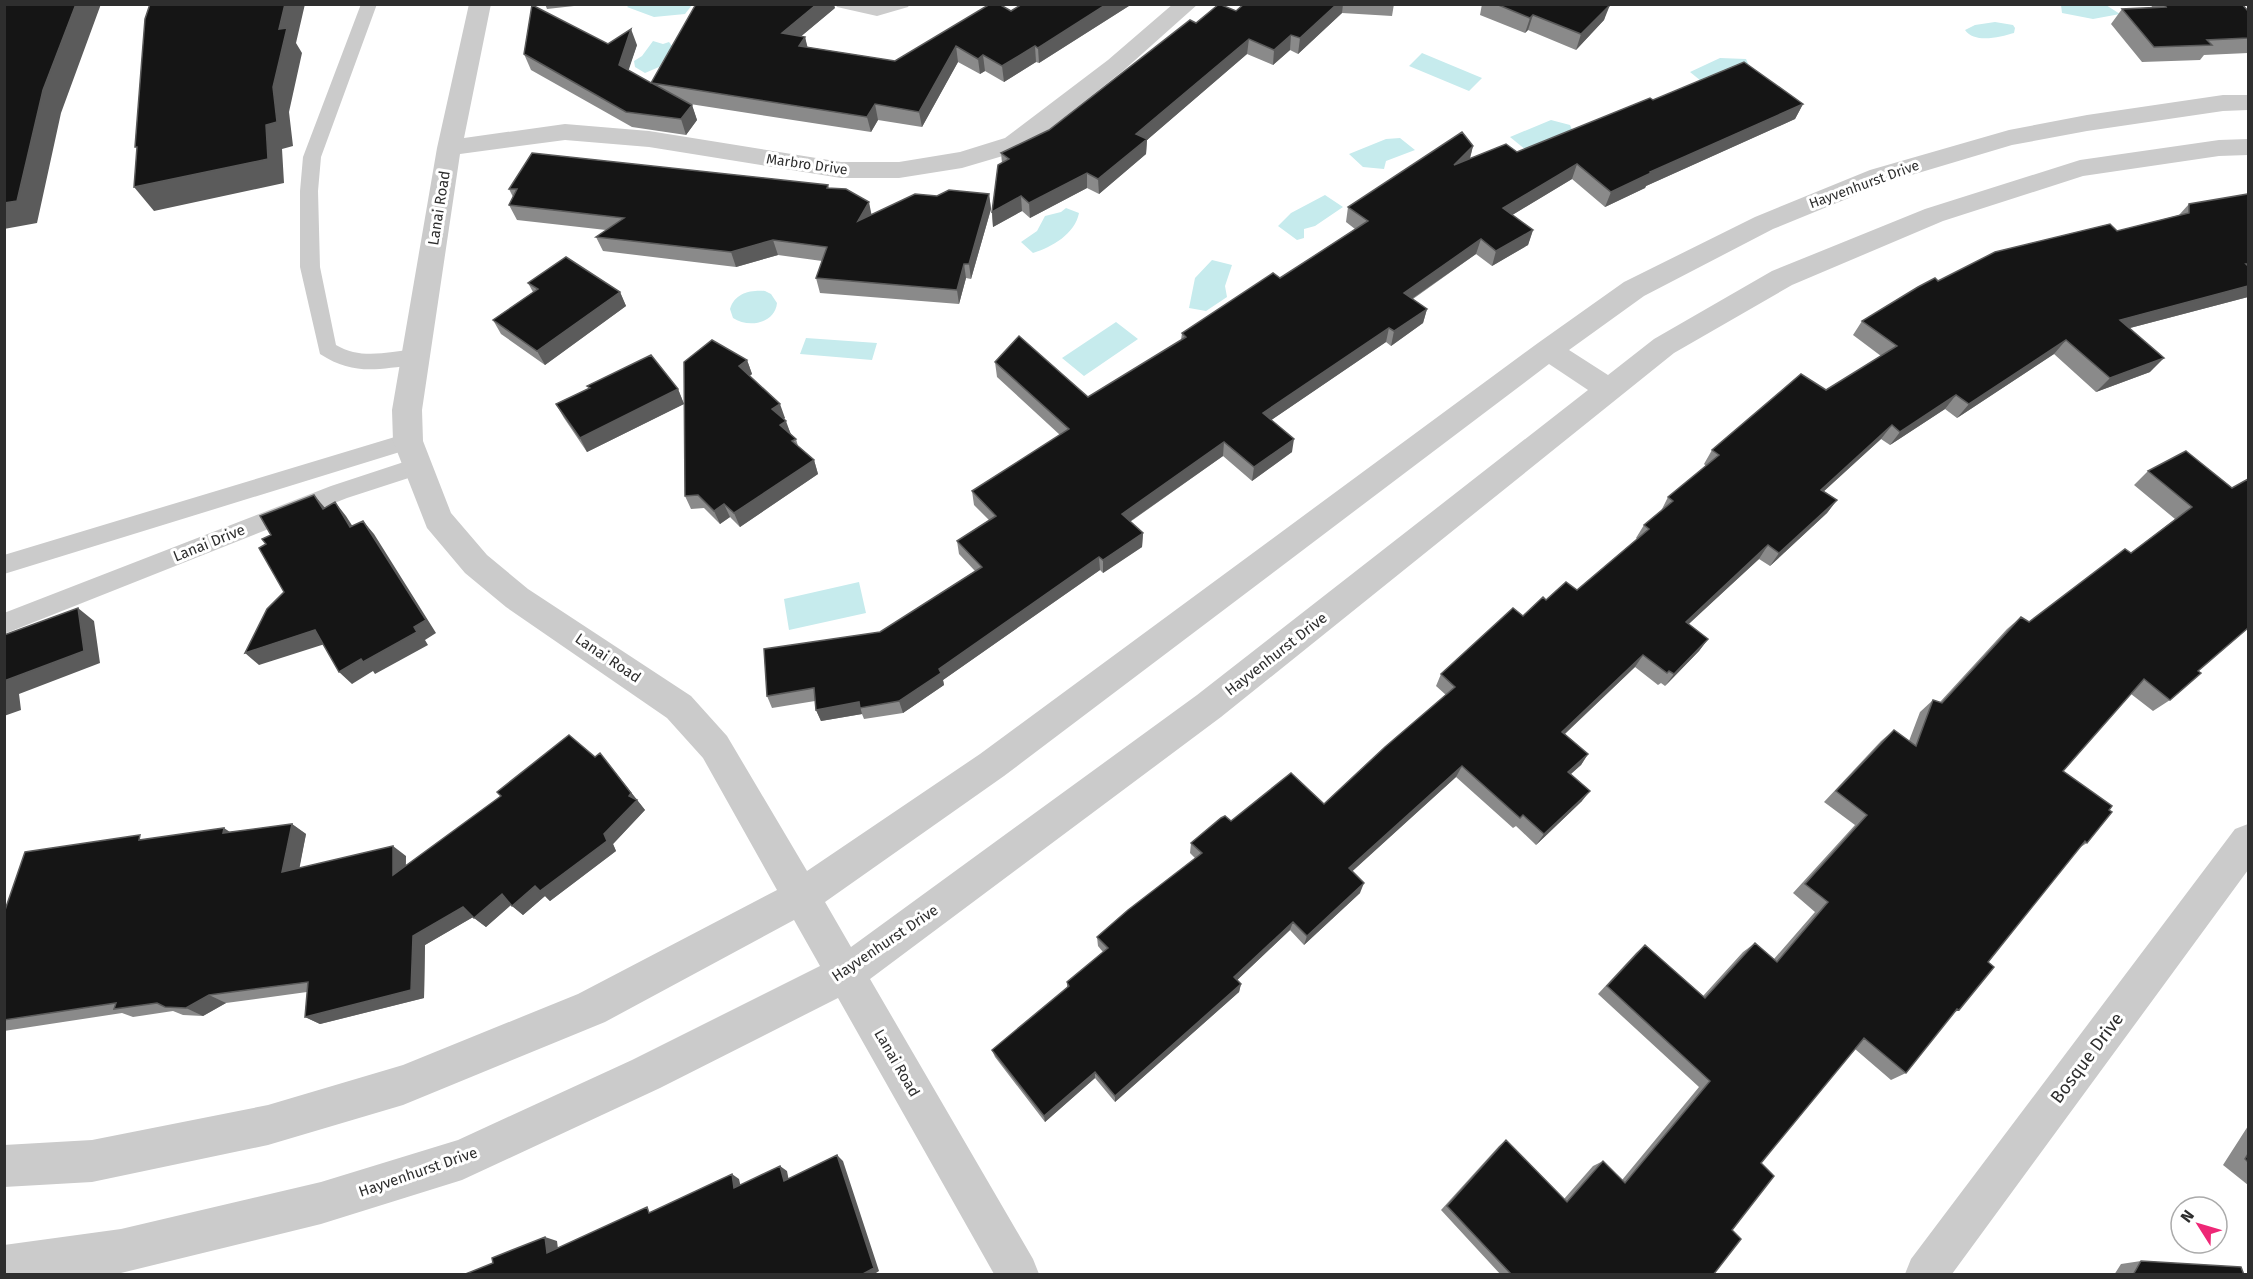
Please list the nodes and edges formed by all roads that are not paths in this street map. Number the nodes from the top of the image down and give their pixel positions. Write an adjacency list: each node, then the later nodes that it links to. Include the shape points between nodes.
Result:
1 (369, 4): 10 (lane, via 312,157 310,267 327,349 345,360)
2 (480, 4): 8 (street, Lanai Road)
3 (843, 4): 4 (lane, via 877,11)
4 (902, 4)
5 (1187, 4): 8 (street, Marbro Drive, via 1014,144 962,160 899,170 841,170 649,139 565,132)
6 (2248, 102): 9 (street, Hayvenhurst Drive, via 2087,123 2009,138 1879,176 1764,223 1634,289)
7 (2248, 147): 11 (street, Hayvenhurst Drive, via 2080,168 1934,215 1782,278 1664,346)
8 (449, 148): 10 (street, Lanai Road)
9 (1548, 350): 11 (street); 16 (street, Hayvenhurst Drive, via 992,765)
10 (415, 357): 12 (street, Lanai Road, via 407,410)
11 (1609, 390): 17 (street, Hayvenhurst Drive, via 1209,706)
12 (412, 454): 13 (lane); 14 (lane, Lanai Drive, via 339,492); 16 (street, Lanai Road, via 438,519 476,564 517,597 679,707 715,747)
13 (4, 565)
14 (4, 624)
15 (2248, 841): 21 (street, Bosque Drive)
16 (802, 896): 17 (street, Lanai Road); 18 (street, Hayvenhurst Drive, via 591,1008 403,1085 268,1125 92,1161)
17 (846, 973): 19 (street, Hayvenhurst Drive, via 646,1074 462,1159 321,1203 121,1251); 20 (street, Lanai Road)
18 (4, 1166)
19 (4, 1267)
20 (1017, 1275)
21 (1926, 1275)

